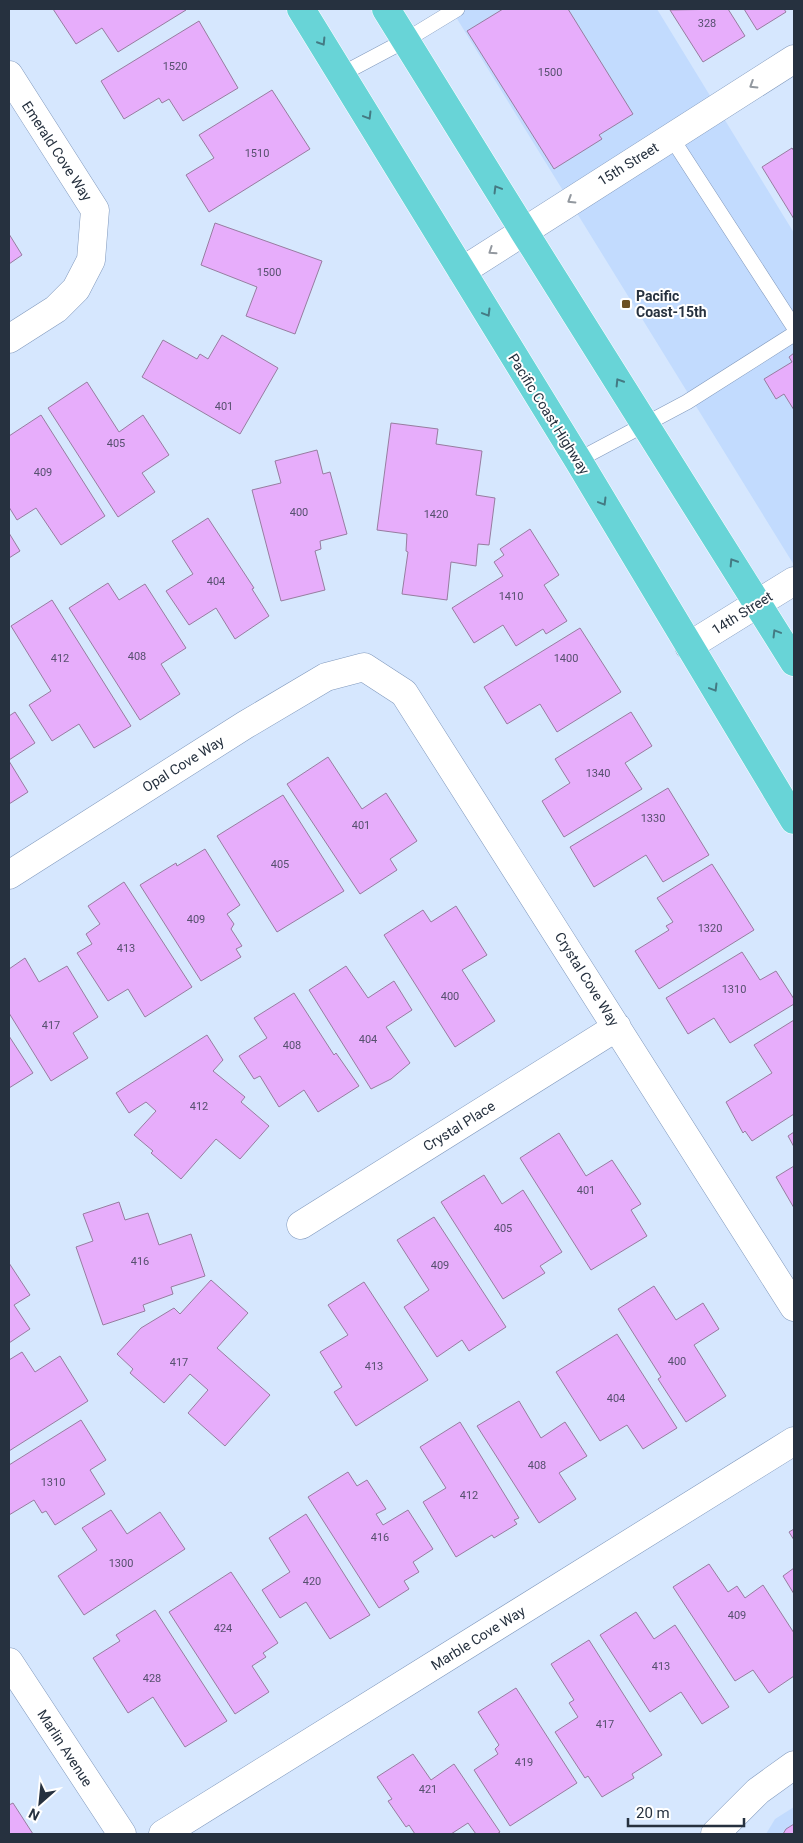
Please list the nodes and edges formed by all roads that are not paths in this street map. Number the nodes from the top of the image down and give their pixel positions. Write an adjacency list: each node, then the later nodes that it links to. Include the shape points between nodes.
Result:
1 (301, 9): 6 (highway, Pacific Coast Highway, one-way to 6)
2 (386, 9): 4 (highway)
3 (457, 9): 4 (lane)
4 (406, 40): 6 (lane); 9 (highway, one-way to 4)
5 (794, 59): 8 (street, 15th Street, one-way to 8)
6 (342, 74): 10 (highway, Pacific Coast Highway, one-way to 10)
7 (9, 75): 13 (street, Emerald Cove Way, via 95,210 91,260 76,289 56,309)
8 (671, 137): 9 (street, 15th Street, one-way to 9); 11 (lane)
9 (523, 230): 10 (street, 15th Street, one-way to 10); 14 (highway, one-way to 9)
10 (462, 271): 15 (highway, Pacific Coast Highway, one-way to 15)
11 (794, 328)
12 (794, 334): 14 (lane, via 687,402)
13 (9, 339)
14 (645, 424): 15 (lane); 17 (highway, one-way to 14)
15 (578, 460): 18 (highway, Pacific Coast Highway, one-way to 18)
16 (794, 581): 17 (street, 14th Street)
17 (759, 603): 18 (street, 14th Street); 19 (highway, one-way to 17)
18 (689, 646): 21 (highway, Pacific Coast Highway, one-way to 21)
19 (794, 662)
20 (364, 667): 22 (street, Opal Cove Way, via 317,682); 23 (street, Crystal Cove Way, via 404,693)
21 (794, 820)
22 (9, 875)
23 (616, 1027): 24 (street, Crystal Place); 25 (street, Crystal Cove Way)
24 (301, 1225)
25 (794, 1307)
26 (794, 1441): 30 (street, Marble Cove Way)
27 (9, 1662): 29 (street, Marlin Avenue)
28 (794, 1765): 31 (street, via 758,1791)
29 (122, 1834)
30 (163, 1834)
31 (715, 1834)

